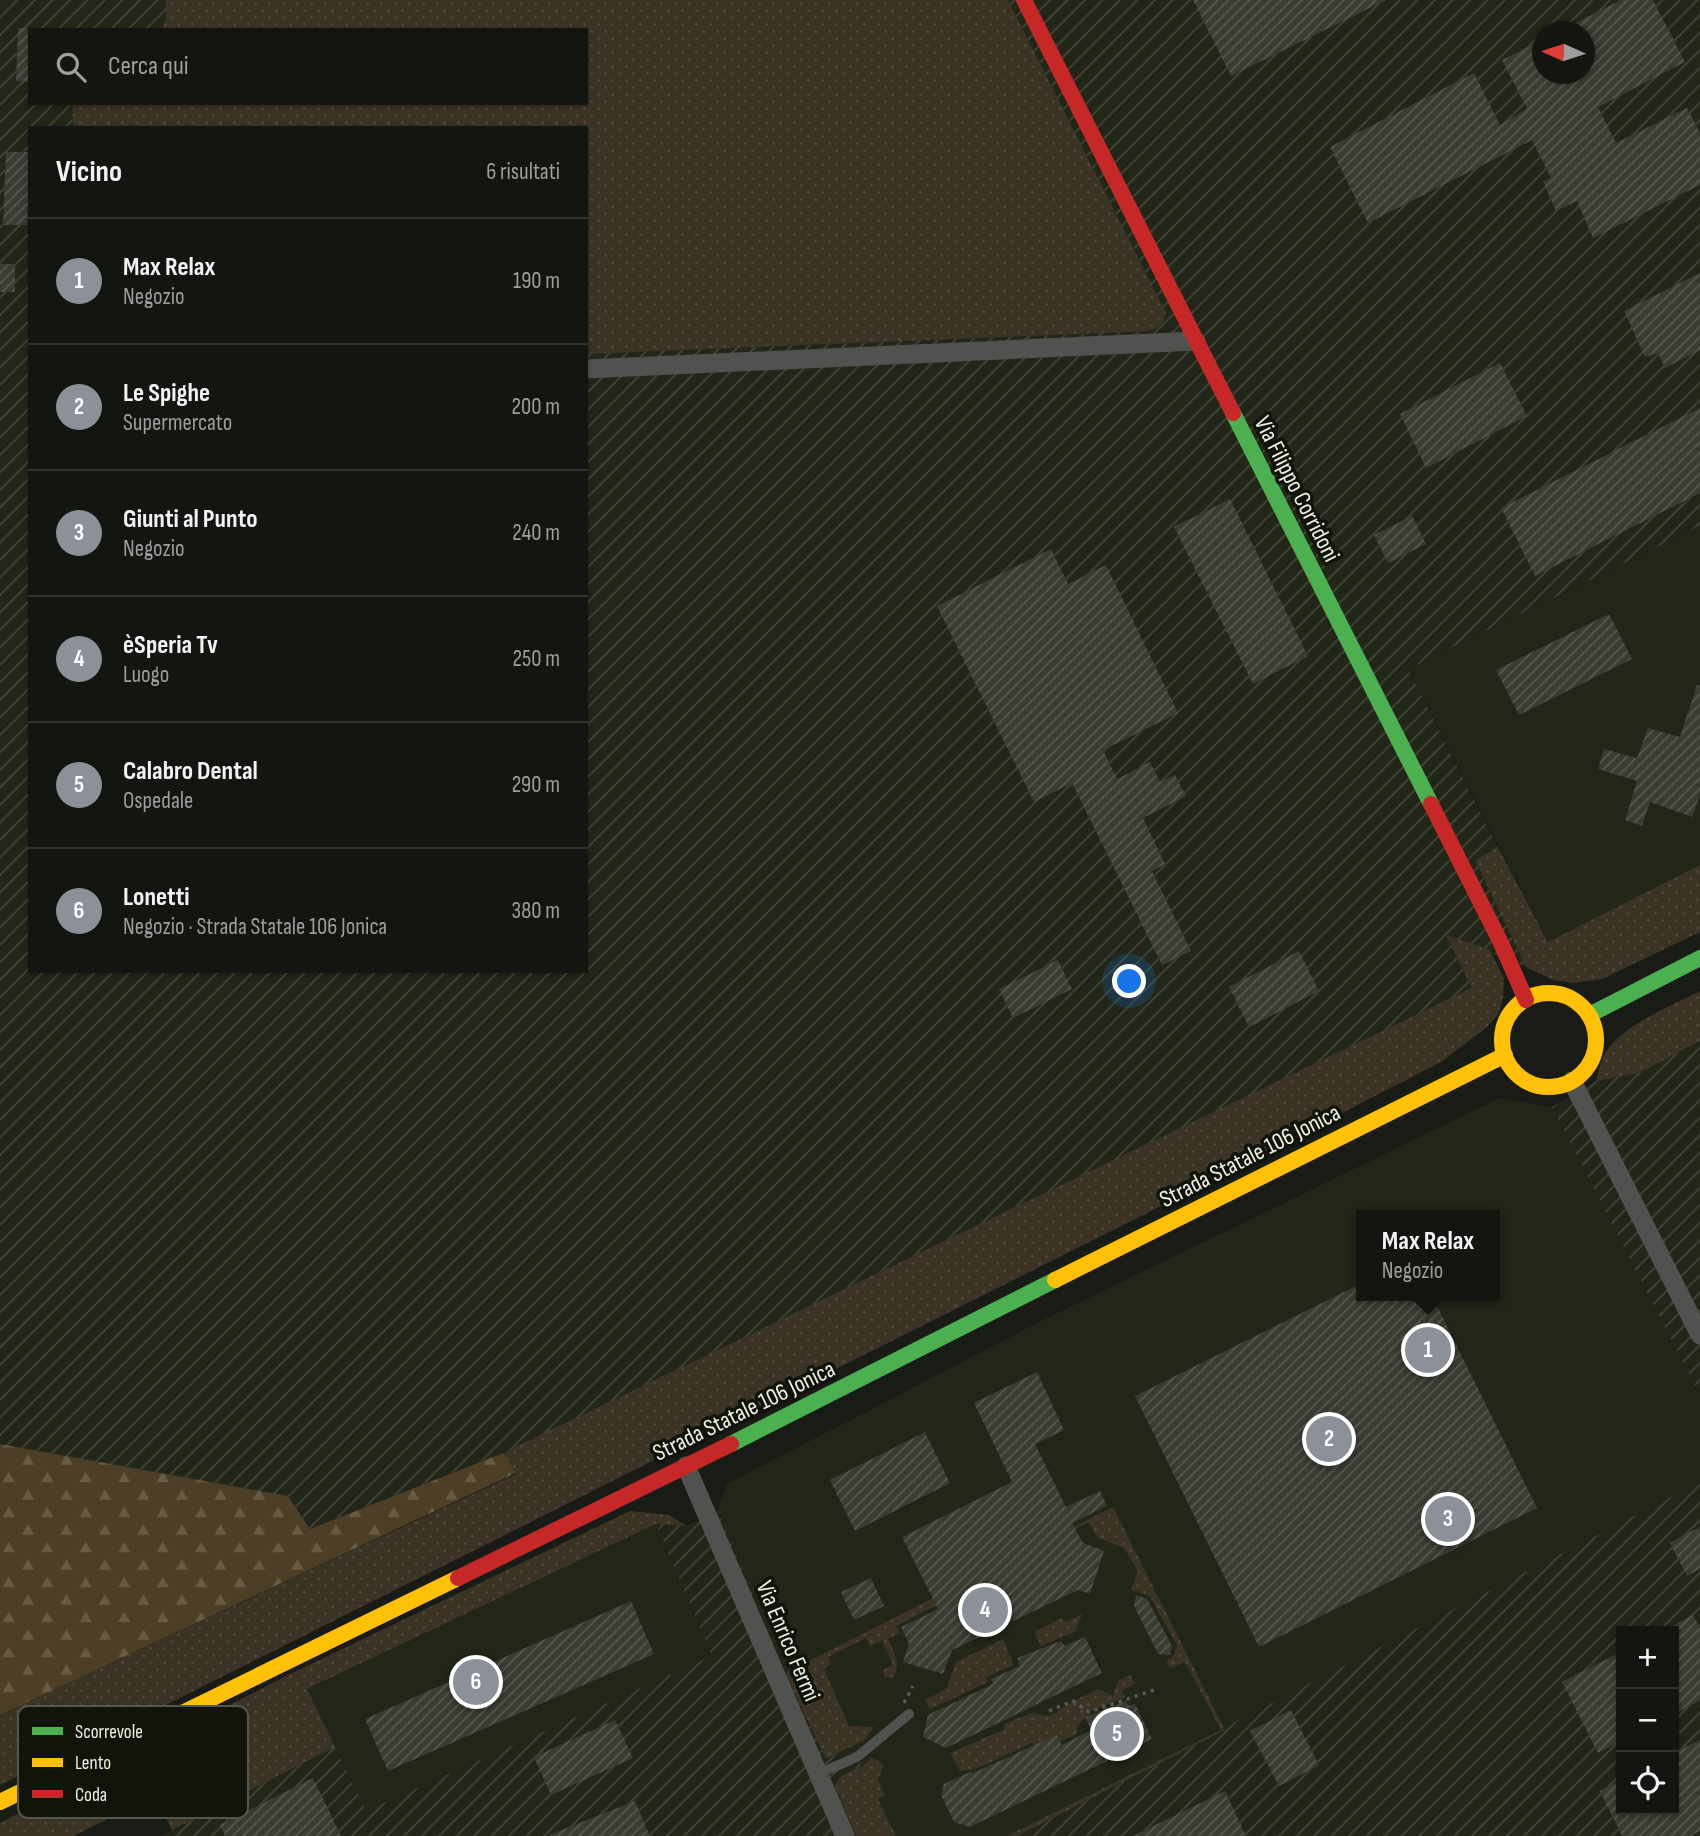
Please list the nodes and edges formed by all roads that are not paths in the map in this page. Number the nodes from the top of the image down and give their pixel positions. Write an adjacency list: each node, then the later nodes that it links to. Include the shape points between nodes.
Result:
1 (1024, 0): 2 (main road, Via Filippo Corridoni)
2 (1196, 341): 3 (street); 5 (main road, Via Filippo Corridoni)
3 (588, 369)
4 (1700, 958): 6 (main road)
5 (1526, 1000): 6 (main road, via 1549,993 1564,995); 7 (main road, via 1508,1017 1503,1032)
6 (1589, 1015): 8 (main road, via 1596,1045 1588,1066)
7 (1505, 1055): 8 (main road, via 1529,1083 1551,1087); 10 (main road, Strada Statale 106 Jonica)
8 (1572, 1082): 9 (street)
9 (1700, 1335)
10 (686, 1466): 11 (main road, Strada Statale 106 Jonica); 13 (street, Via Enrico Fermi)
11 (196, 1706)
12 (909, 1714): 13 (lane, via 857,1757)
13 (818, 1774): 16 (street, Via Enrico Fermi)
14 (18, 1793): 15 (main road, Strada Statale 106 Jonica)
15 (0, 1802)
16 (845, 1836)

